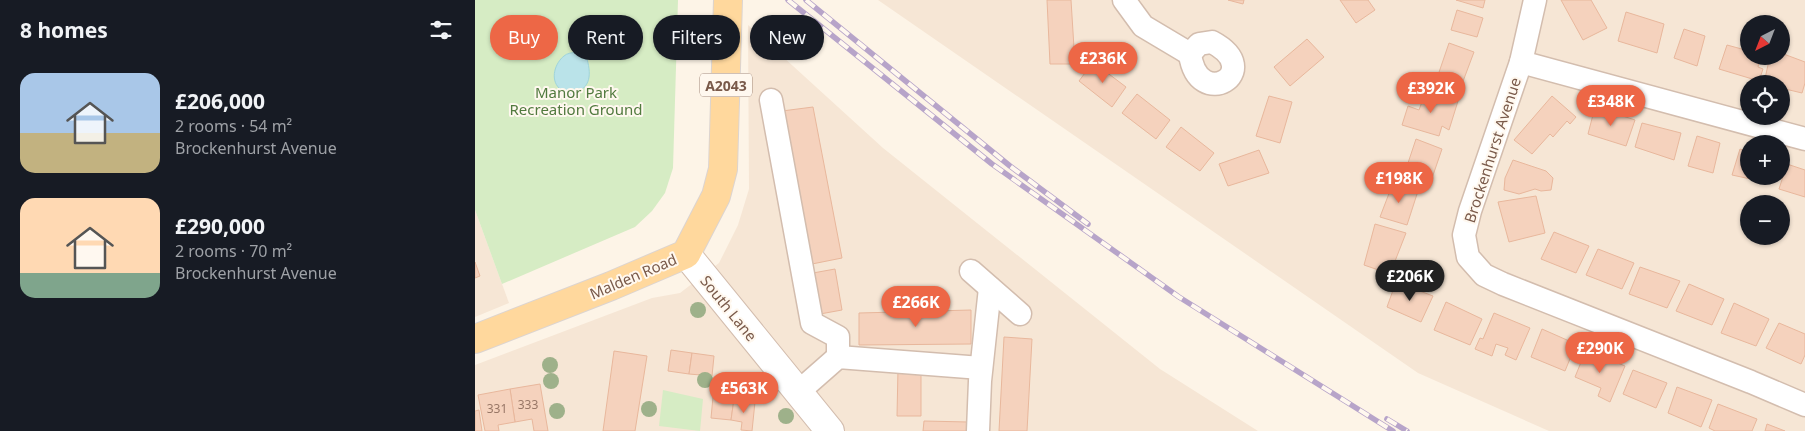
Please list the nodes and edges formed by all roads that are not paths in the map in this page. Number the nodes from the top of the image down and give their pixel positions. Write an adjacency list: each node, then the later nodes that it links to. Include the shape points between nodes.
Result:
1 (728, 0): 8 (main road, Malden Road / A2043, via 723,170 717,196)
2 (1124, 0): 4 (street, via 1143,26)
3 (1535, 0): 5 (street, Brockenhurst Avenue)
4 (1190, 54)
5 (1521, 62): 7 (street, Brockenhurst Avenue); 16 (street, Brockenhurst Avenue, via 1470,211 1464,235 1468,257 1484,275 1503,284)
6 (771, 100): 13 (street, via 812,323 838,337)
7 (1805, 139)
8 (686, 254): 12 (main road, Malden Road); 15 (street, South Lane)
9 (971, 271): 10 (street)
10 (990, 288): 11 (street); 14 (street)
11 (1020, 314)
12 (475, 339)
13 (838, 357): 14 (street); 15 (street)
14 (981, 368): 18 (street)
15 (797, 393): 17 (street, South Lane)
16 (1805, 405)
17 (830, 431)
18 (978, 431)

